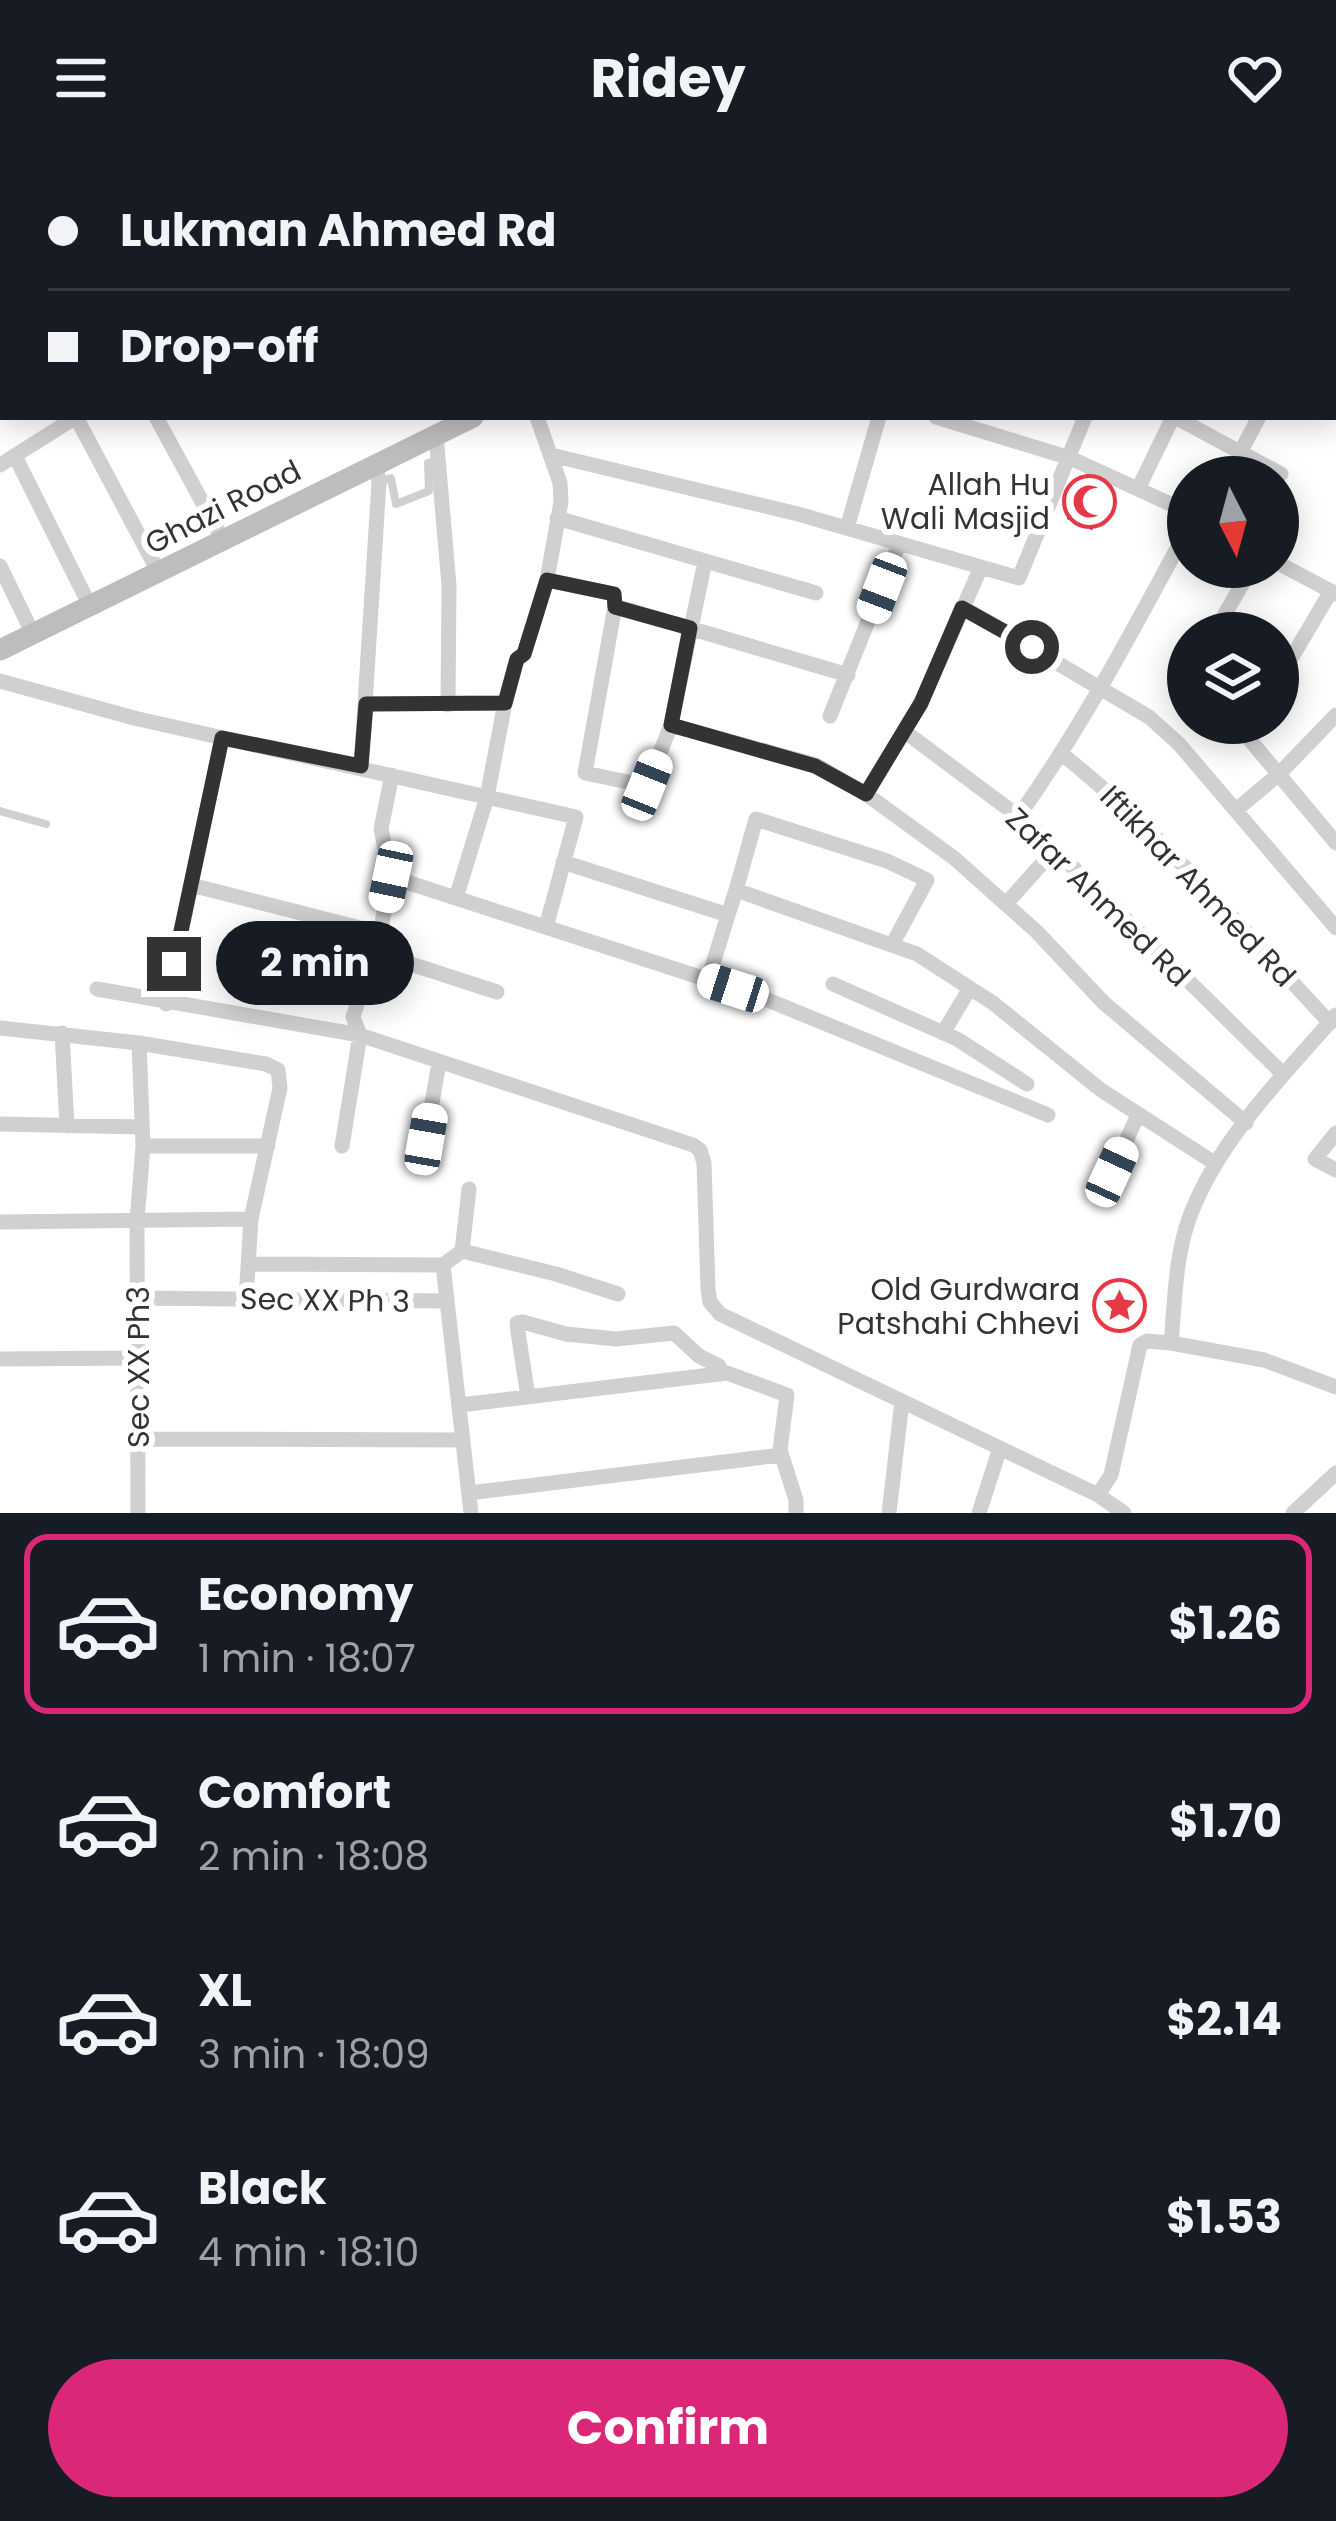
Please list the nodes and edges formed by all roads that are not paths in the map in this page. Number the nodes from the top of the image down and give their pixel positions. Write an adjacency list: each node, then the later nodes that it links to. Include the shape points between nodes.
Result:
1 (71, 420): 15 (street)
2 (78, 420): 31 (street)
3 (158, 420): 25 (street)
4 (467, 420): 12 (main road, Ghazi Road)
5 (538, 420): 14 (street)
6 (878, 420): 24 (street)
7 (946, 420): 17 (street)
8 (1084, 420): 17 (street)
9 (1172, 420): 21 (street)
10 (1179, 420): 13 (street)
11 (1257, 420): 13 (street)
12 (436, 435): 18 (street); 20 (main road, Ghazi Road)
13 (1240, 454): 16 (street)
14 (551, 455): 23 (street, via 560,483); 24 (street)
15 (15, 456): 19 (street); 36 (street)
16 (1244, 456)
17 (1070, 458): 21 (street); 29 (street, via 1019,578)
18 (441, 459): 20 (lane, via 428,463 429,491 396,504 391,478); 48 (street)
19 (0, 465)
20 (378, 472): 25 (main road, Ghazi Road); 47 (street)
21 (1138, 489): 22 (street)
22 (1167, 502)
23 (557, 518): 27 (street); 33 (street)
24 (847, 528): 26 (street)
25 (224, 542): 31 (main road, Ghazi Road)
26 (899, 544): 29 (street); 43 (street)
27 (705, 561): 34 (street); 39 (street)
28 (0, 566): 40 (street)
29 (981, 567): 38 (street)
30 (1167, 567): 45 (street)
31 (159, 574): 36 (main road, Ghazi Road)
32 (1299, 574): 35 (street)
33 (547, 580): 37 (street, via 614,594); 46 (street)
34 (816, 592)
35 (1333, 593): 41 (street)
36 (90, 607): 40 (main road, Ghazi Road)
37 (615, 607): 39 (street); 51 (street, via 585,773 647,785)
38 (962, 608): 45 (street); 52 (street)
39 (690, 628): 43 (street); 51 (street)
40 (33, 634): 42 (main road, Ghazi Road)
41 (1299, 646)
42 (0, 650)
43 (848, 676): 50 (street)
44 (0, 681): 53 (street)
45 (1102, 688): 55 (street); 61 (street, via 1179,744)
46 (505, 703): 48 (street); 60 (street)
47 (366, 704): 48 (street); 56 (street)
48 (448, 705)
49 (1336, 715): 57 (street)
50 (830, 716)
51 (671, 725): 59 (street, via 815,766)
52 (904, 731): 59 (street); 63 (street, Zafar Ahmed Rd)
53 (222, 738): 56 (street); 69 (street)
54 (1254, 744): 57 (street)
55 (1062, 754): 63 (street); 85 (street, Iftikhar Ahmed Rd)
56 (361, 766): 58 (street)
57 (1279, 774): 61 (street); 65 (street)
58 (392, 775): 60 (street); 68 (street, via 381,829)
59 (866, 794): 72 (street)
60 (488, 797): 67 (street, via 576,817); 71 (street)
61 (1236, 810): 75 (street)
62 (0, 811): 64 (lane)
63 (1018, 817): 66 (street, Zafar Ahmed Rd)
64 (46, 824)
65 (1334, 838)
66 (1054, 849): 72 (street); 92 (street, Zafar Ahmed Rd)
67 (563, 862): 73 (street); 74 (street)
68 (391, 877): 71 (street); 76 (street)
69 (191, 885): 76 (street); 84 (street)
70 (736, 890): 73 (street); 77 (street); 77 (street, via 756,819 887,861 927,880)
71 (455, 898): 74 (street)
72 (1006, 904): 97 (street, via 1104,1003)
73 (728, 915): 79 (street)
74 (546, 927): 79 (street)
75 (1336, 928)
76 (380, 933): 78 (street)
77 (892, 945): 81 (street)
78 (374, 952): 83 (street); 89 (street, via 353,1017)
79 (708, 980): 94 (street)
80 (833, 984): 88 (street)
81 (970, 988): 88 (street); 95 (street)
82 (97, 989): 84 (street)
83 (497, 992)
84 (166, 1004): 89 (street)
85 (1333, 1019): 92 (street)
86 (0, 1028): 87 (street)
87 (62, 1033): 90 (street); 98 (street)
88 (943, 1033): 93 (street)
89 (359, 1035): 91 (street); 104 (street)
90 (139, 1043): 99 (street, Sec XX Ph3); 103 (street, via 278,1070)
91 (439, 1062): 101 (street); 125 (street, via 700,1150 710,1302 720,1314)
92 (1283, 1074): 97 (street)
93 (1028, 1084)
94 (1048, 1115)
95 (1138, 1115): 105 (street); 107 (street)
96 (0, 1124): 98 (street)
97 (1246, 1124): 105 (street)
98 (67, 1126): 99 (street)
99 (142, 1127): 102 (street, Sec XX Ph3)
100 (1336, 1132): 106 (street, via 1315,1159)
101 (426, 1139)
102 (143, 1145): 103 (street); 110 (street, Sec XX Ph3)
103 (268, 1146): 109 (street)
104 (342, 1147)
105 (1216, 1164): 119 (street, via 1183,1241)
106 (1336, 1170)
107 (1112, 1172)
108 (470, 1189): 112 (street)
109 (251, 1219): 110 (street); 113 (street)
110 (137, 1221): 111 (street); 116 (street, Sec XX Ph3)
111 (0, 1222)
112 (462, 1251): 114 (street); 115 (street)
113 (250, 1264): 114 (street); 117 (street)
114 (443, 1265): 118 (street)
115 (618, 1294)
116 (137, 1298): 117 (street, Sec XX Ph 3); 120 (street, Sec XX Ph3)
117 (246, 1299): 118 (street, Sec XX Ph 3)
118 (446, 1301): 126 (street, Sec XX Ph 3)
119 (1171, 1343): 123 (street, via 1264,1360); 133 (street, via 1140,1345 1111,1474)
120 (138, 1358): 121 (street); 127 (street, Sec XX Ph3)
121 (0, 1359)
122 (721, 1373): 124 (street); 124 (street, via 674,1333 616,1339 523,1322 517,1323); 130 (street, via 785,1392)
123 (1336, 1388)
124 (528, 1396): 126 (street)
125 (902, 1401): 129 (street); 137 (street)
126 (460, 1405): 128 (street, Sec XX Ph 3)
127 (138, 1438): 128 (street); 134 (street, Sec XX Ph3)
128 (462, 1440): 132 (street, Sec XX Ph 3)
129 (1000, 1448): 133 (street); 138 (street)
130 (781, 1456): 132 (street); 136 (street)
131 (1336, 1473): 140 (street)
132 (469, 1492): 135 (street, Sec XX Ph 3)
133 (1098, 1495): 139 (street)
134 (138, 1513)
135 (471, 1513)
136 (796, 1513)
137 (890, 1513)
138 (979, 1513)
139 (1124, 1513)
140 (1293, 1513)

